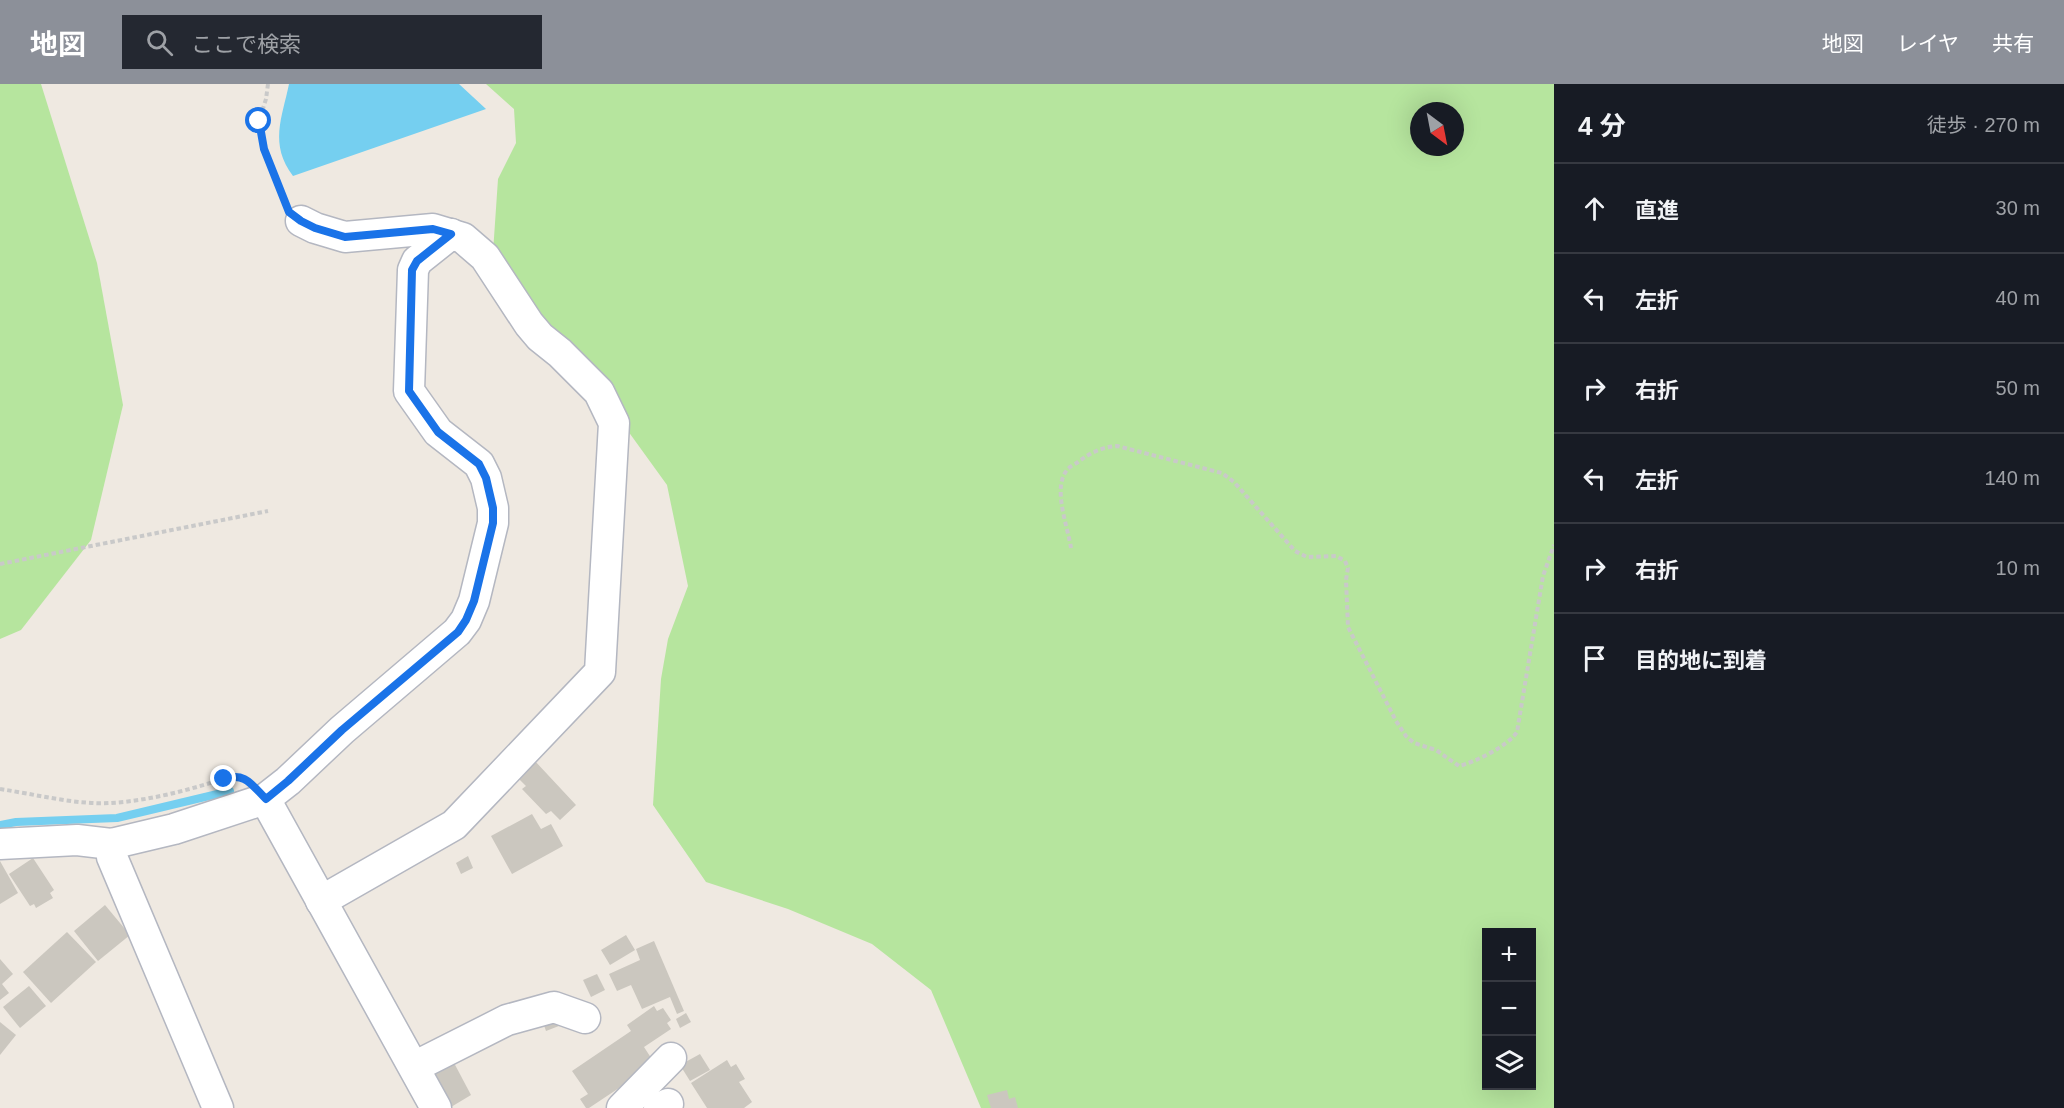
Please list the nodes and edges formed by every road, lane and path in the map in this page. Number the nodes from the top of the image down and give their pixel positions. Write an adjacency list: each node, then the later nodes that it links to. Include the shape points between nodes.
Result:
1 (268, 84): 2 (path, via 259,121 264,149 289,212)
2 (301, 221): 3 (street, via 345,237 433,229)
3 (451, 234): 9 (street, via 417,261 412,270 409,391 438,432 479,464 486,478 493,523 474,601 458,632); 12 (street, via 463,238 485,256 529,324 599,392 611,414 614,423 600,672 454,825)
4 (268, 511): 7 (path)
5 (1554, 545): 6 (path, via 1543,576 1516,732 1504,744 1459,766 1436,750 1414,743 1396,721 1348,627 1345,561 1335,556 1307,557 1295,551 1222,473 1117,446 1090,453 1067,470 1061,482)
6 (1071, 548)
7 (0, 564)
8 (0, 789): 9 (path, via 110,803 235,775)
9 (266, 799): 11 (street, via 174,829); 12 (street)
10 (0, 844): 11 (street, via 77,840)
11 (111, 844): 16 (street, via 111,857)
12 (321, 901): 15 (street)
13 (585, 1018): 15 (street, via 554,1007 507,1020)
14 (672, 1058): 18 (street)
15 (414, 1067): 17 (street)
16 (218, 1108)
17 (436, 1108)
18 (622, 1108)

